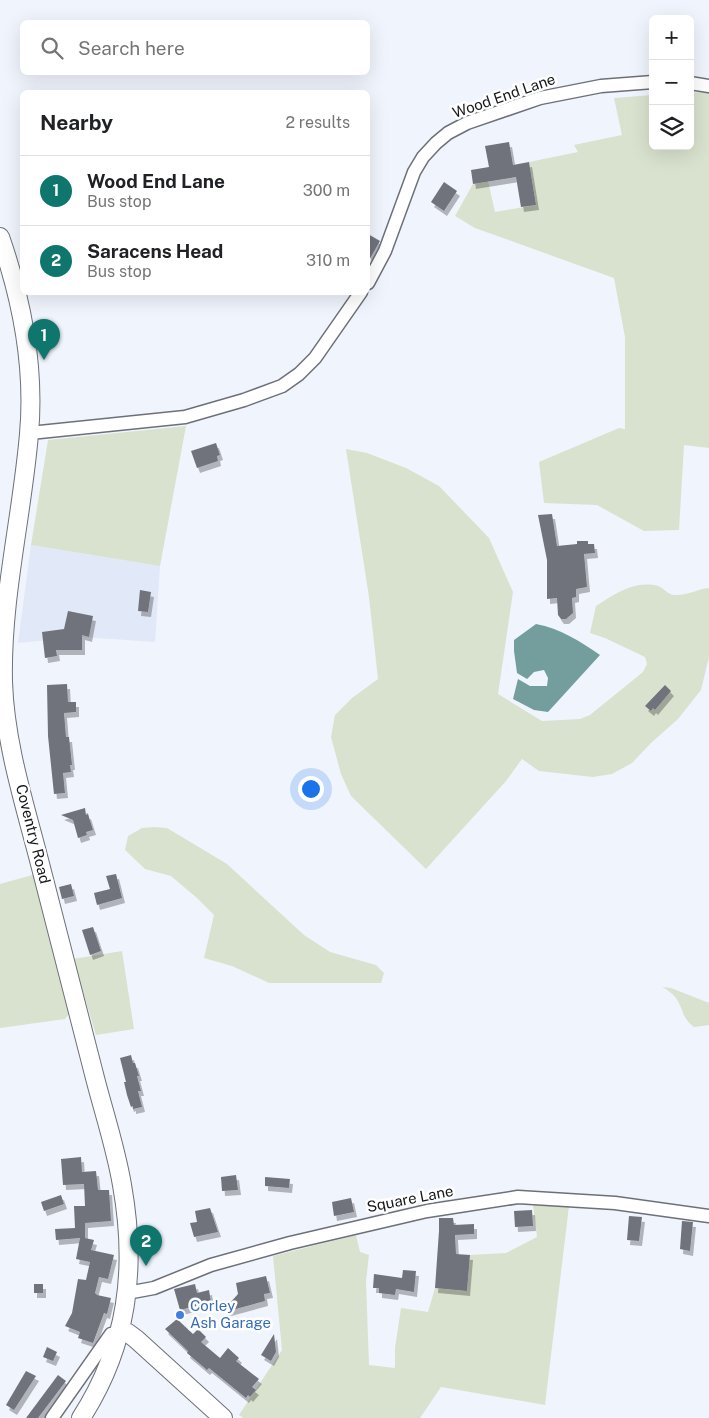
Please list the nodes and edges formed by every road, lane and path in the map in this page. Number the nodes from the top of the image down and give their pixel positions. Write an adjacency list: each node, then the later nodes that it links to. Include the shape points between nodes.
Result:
1 (649, 82): 5 (street, Wood End Lane, via 601,86 540,98 448,132 423,157 414,172)
2 (694, 84): 3 (street)
3 (709, 86)
4 (0, 237): 7 (main road, Coventry Road, via 18,296 27,344)
5 (370, 279)
6 (359, 295): 7 (street, via 315,358 282,386 185,417)
7 (30, 433): 9 (main road, Coventry Road, via 7,607 3,683 7,724 121,1182 129,1250)
8 (709, 1216): 9 (street, Square Lane, via 616,1203 518,1197 427,1210 290,1243 211,1265 154,1288)
9 (127, 1292): 10 (main road, Coventry Road)
10 (121, 1332): 11 (street, via 111,1334); 12 (main road, Coventry Road, via 99,1387); 13 (main road, via 136,1339)
11 (52, 1418)
12 (81, 1418)
13 (223, 1418)

